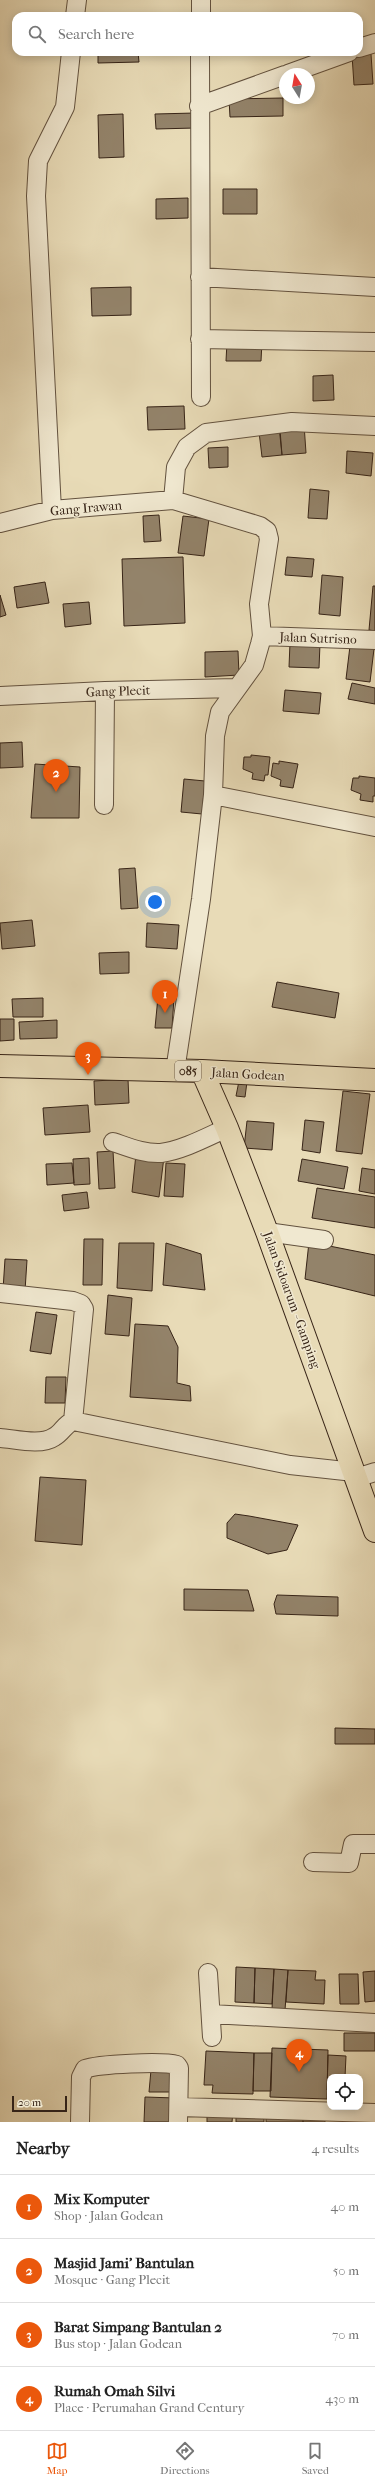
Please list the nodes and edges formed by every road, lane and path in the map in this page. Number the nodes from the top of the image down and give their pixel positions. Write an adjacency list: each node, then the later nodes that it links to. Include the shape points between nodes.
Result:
1 (76, 0): 3 (street)
2 (201, 0): 4 (street)
3 (75, 12)
4 (201, 12)
5 (375, 43): 6 (street)
6 (363, 47)
7 (71, 56): 20 (street, via 65,107 38,162 36,196)
8 (200, 56): 12 (street)
9 (338, 56): 10 (street)
10 (305, 68)
11 (279, 77): 12 (street)
12 (199, 106): 13 (street)
13 (200, 277): 14 (street); 15 (street)
14 (375, 287)
15 (200, 339): 16 (street); 17 (street)
16 (375, 342)
17 (201, 397)
18 (375, 426): 19 (street, via 292,422 206,433 187,447 176,467)
19 (173, 500): 20 (street, Gang Irawan); 22 (street, via 260,526 267,531 269,539 259,604)
20 (52, 510): 21 (street, Gang Irawan)
21 (0, 523)
22 (262, 636): 23 (street, Jalan Sutrisno); 24 (street, via 254,665)
23 (375, 640)
24 (236, 688): 25 (street, Gang Plecit); 27 (street, via 220,712 215,736)
25 (105, 691): 26 (street, Gang Plecit); 28 (street)
26 (0, 696)
27 (213, 795): 29 (street); 31 (street, via 201,899)
28 (104, 804)
29 (375, 827)
30 (0, 1066): 31 (main road, Jalan Godean / 085)
31 (175, 1070): 32 (main road, Jalan Godean / 085)
32 (202, 1071): 33 (main road, Jalan Godean / 085); 34 (main road, Jalan Sidoarum - Gamping)
33 (375, 1080)
34 (227, 1128): 35 (street, via 188,1145 161,1152 141,1151); 36 (main road, Jalan Sidoarum - Gamping)
35 (113, 1142)
36 (267, 1232): 37 (street); 41 (main road, Jalan Sidoarum - Gamping)
37 (324, 1240)
38 (0, 1293): 39 (street, via 73,1301 81,1304 84,1309)
39 (73, 1421): 40 (street, via 65,1425 54,1437 40,1441); 41 (street, via 290,1465)
40 (0, 1438)
41 (362, 1474): 42 (main road, Jalan Sidoarum - Gamping)
42 (375, 1531)
43 (375, 1844): 44 (street, via 353,1844 349,1863)
44 (313, 1862)
45 (208, 1973): 46 (street)
46 (211, 2014): 47 (street); 48 (street)
47 (375, 2023)
48 (212, 2037)
49 (375, 2113): 50 (street)
50 (178, 2115): 51 (street, via 177,2065 91,2066 84,2069 81,2077)
51 (80, 2122)

